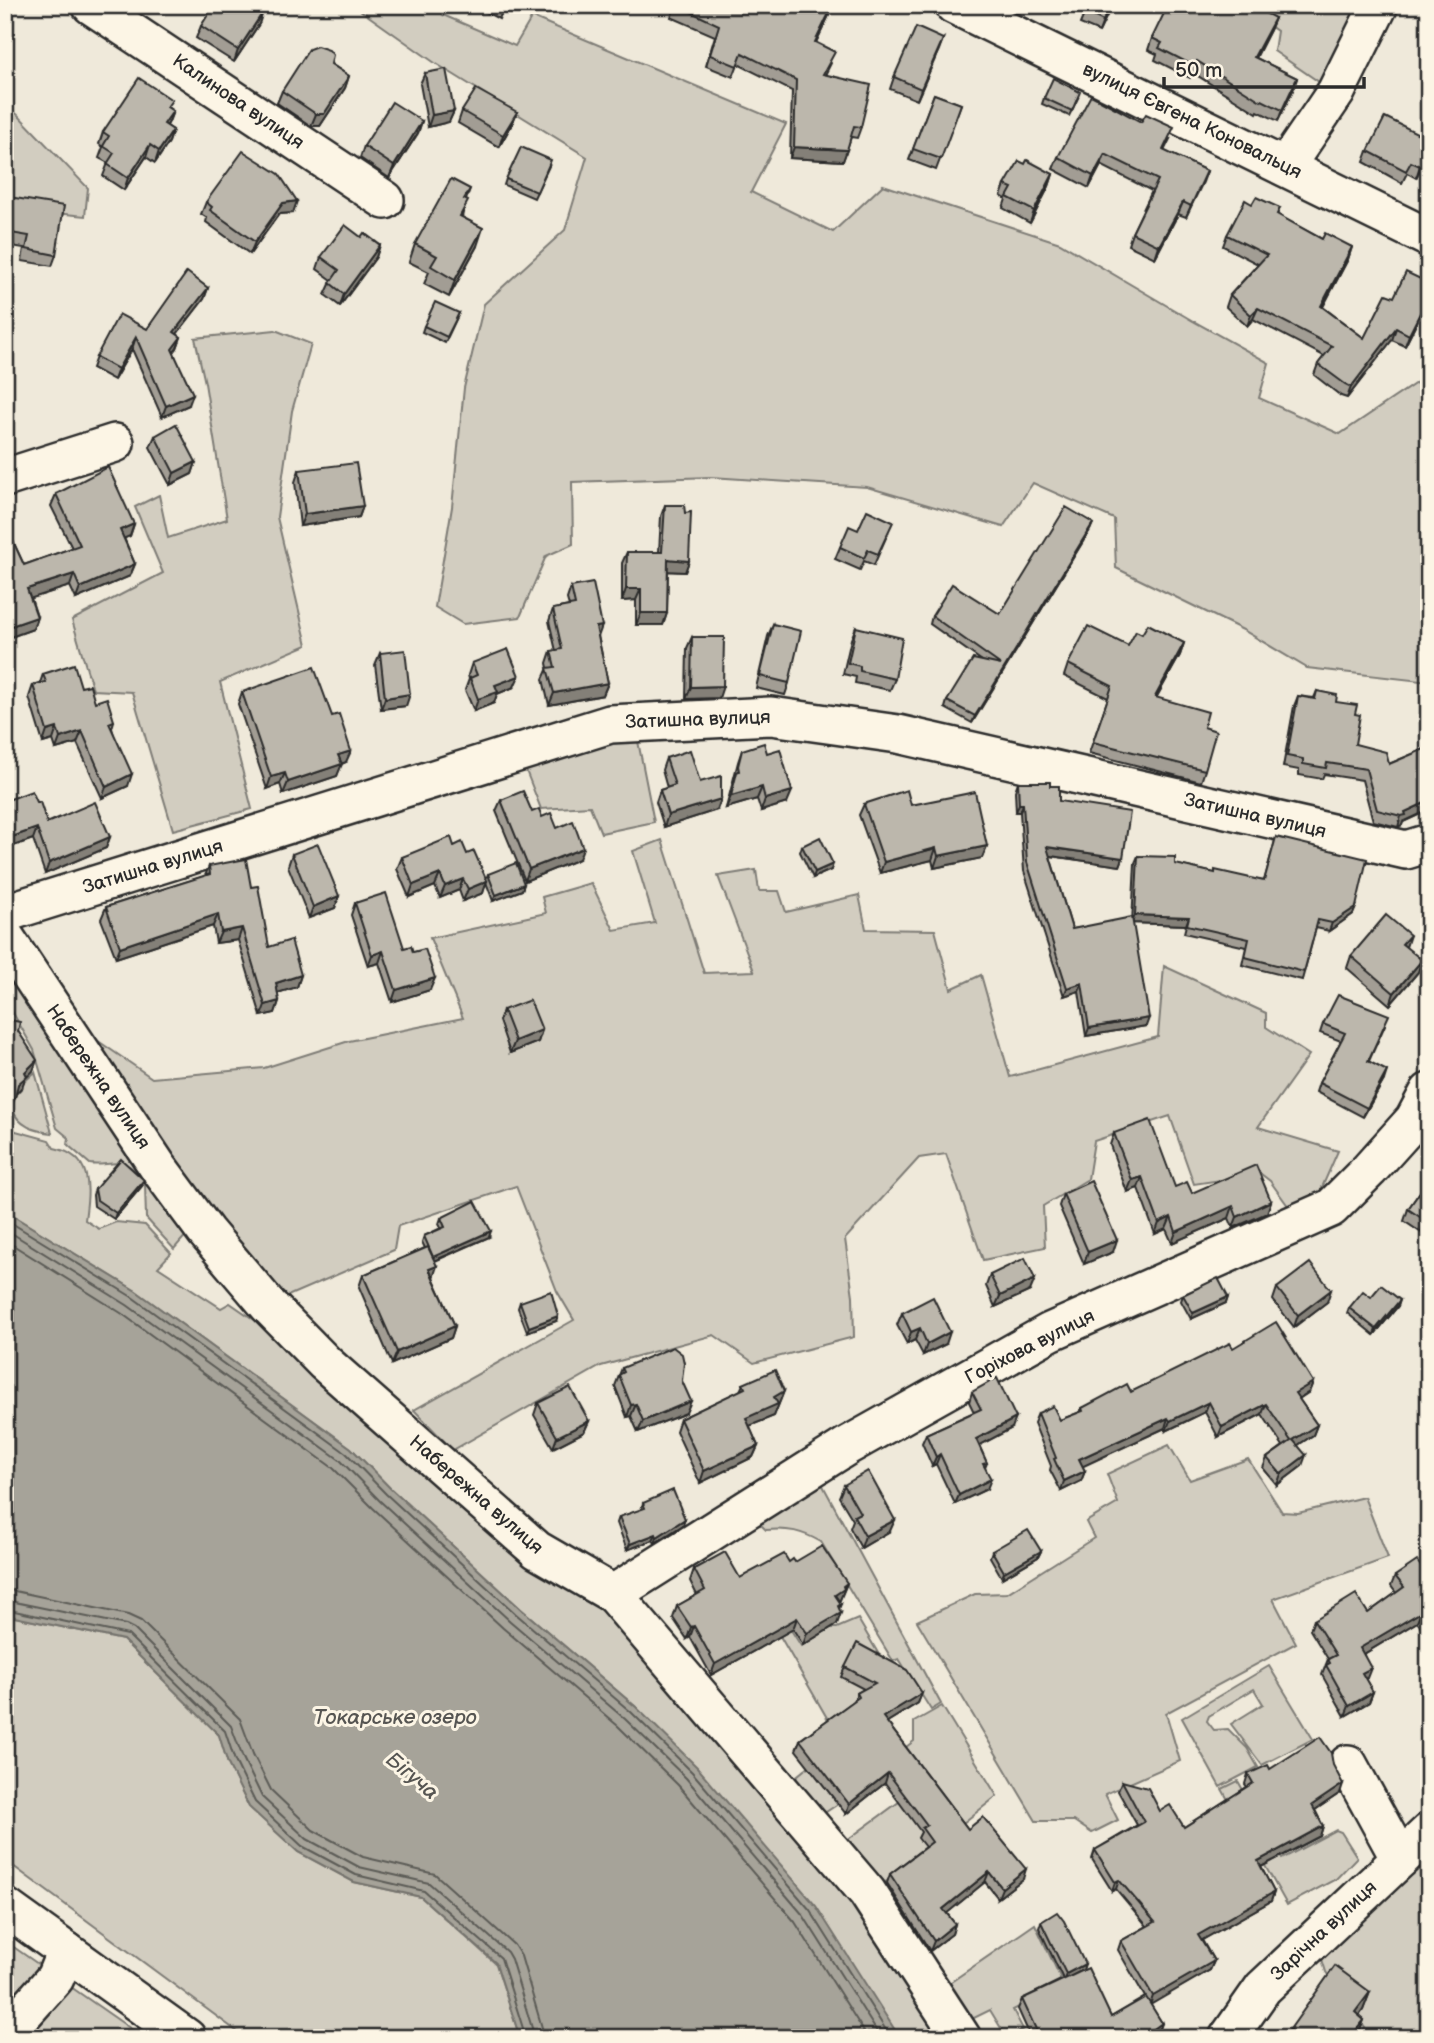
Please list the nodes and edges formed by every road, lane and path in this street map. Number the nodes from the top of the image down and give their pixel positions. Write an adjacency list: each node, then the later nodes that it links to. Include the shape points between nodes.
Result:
1 (92, 5): 5 (street, Калинова вулиця)
2 (954, 5): 4 (street, вулиця Євгена Коновальця)
3 (1379, 5): 4 (street, via 1336,92)
4 (1285, 167): 6 (street, вулиця Євгена Коновальця)
5 (385, 200)
6 (1429, 238)
7 (115, 443): 8 (street)
8 (5, 478)
9 (1421, 855): 10 (street, Затишна вулиця, via 898,734 771,716 610,724)
10 (5, 913)
11 (5, 937): 13 (street, Набережна вулиця, via 158,1167 268,1305 325,1363 537,1550)
12 (1429, 1092): 13 (street, Горіхова вулиця, via 1414,1120 1331,1208 1050,1332 847,1446)
13 (613, 1594): 21 (street, Набережна вулиця, via 867,1892)
14 (1348, 1764): 16 (street)
15 (1429, 1832): 16 (street, Зарічна вулиця)
16 (1400, 1859): 22 (street, Зарічна вулиця, via 1264,1988)
17 (5, 1908): 18 (street)
18 (66, 1951): 19 (street, via 55,1978 15,2023); 20 (street)
19 (8, 2038)
20 (187, 2038)
21 (962, 2038)
22 (1228, 2038)

